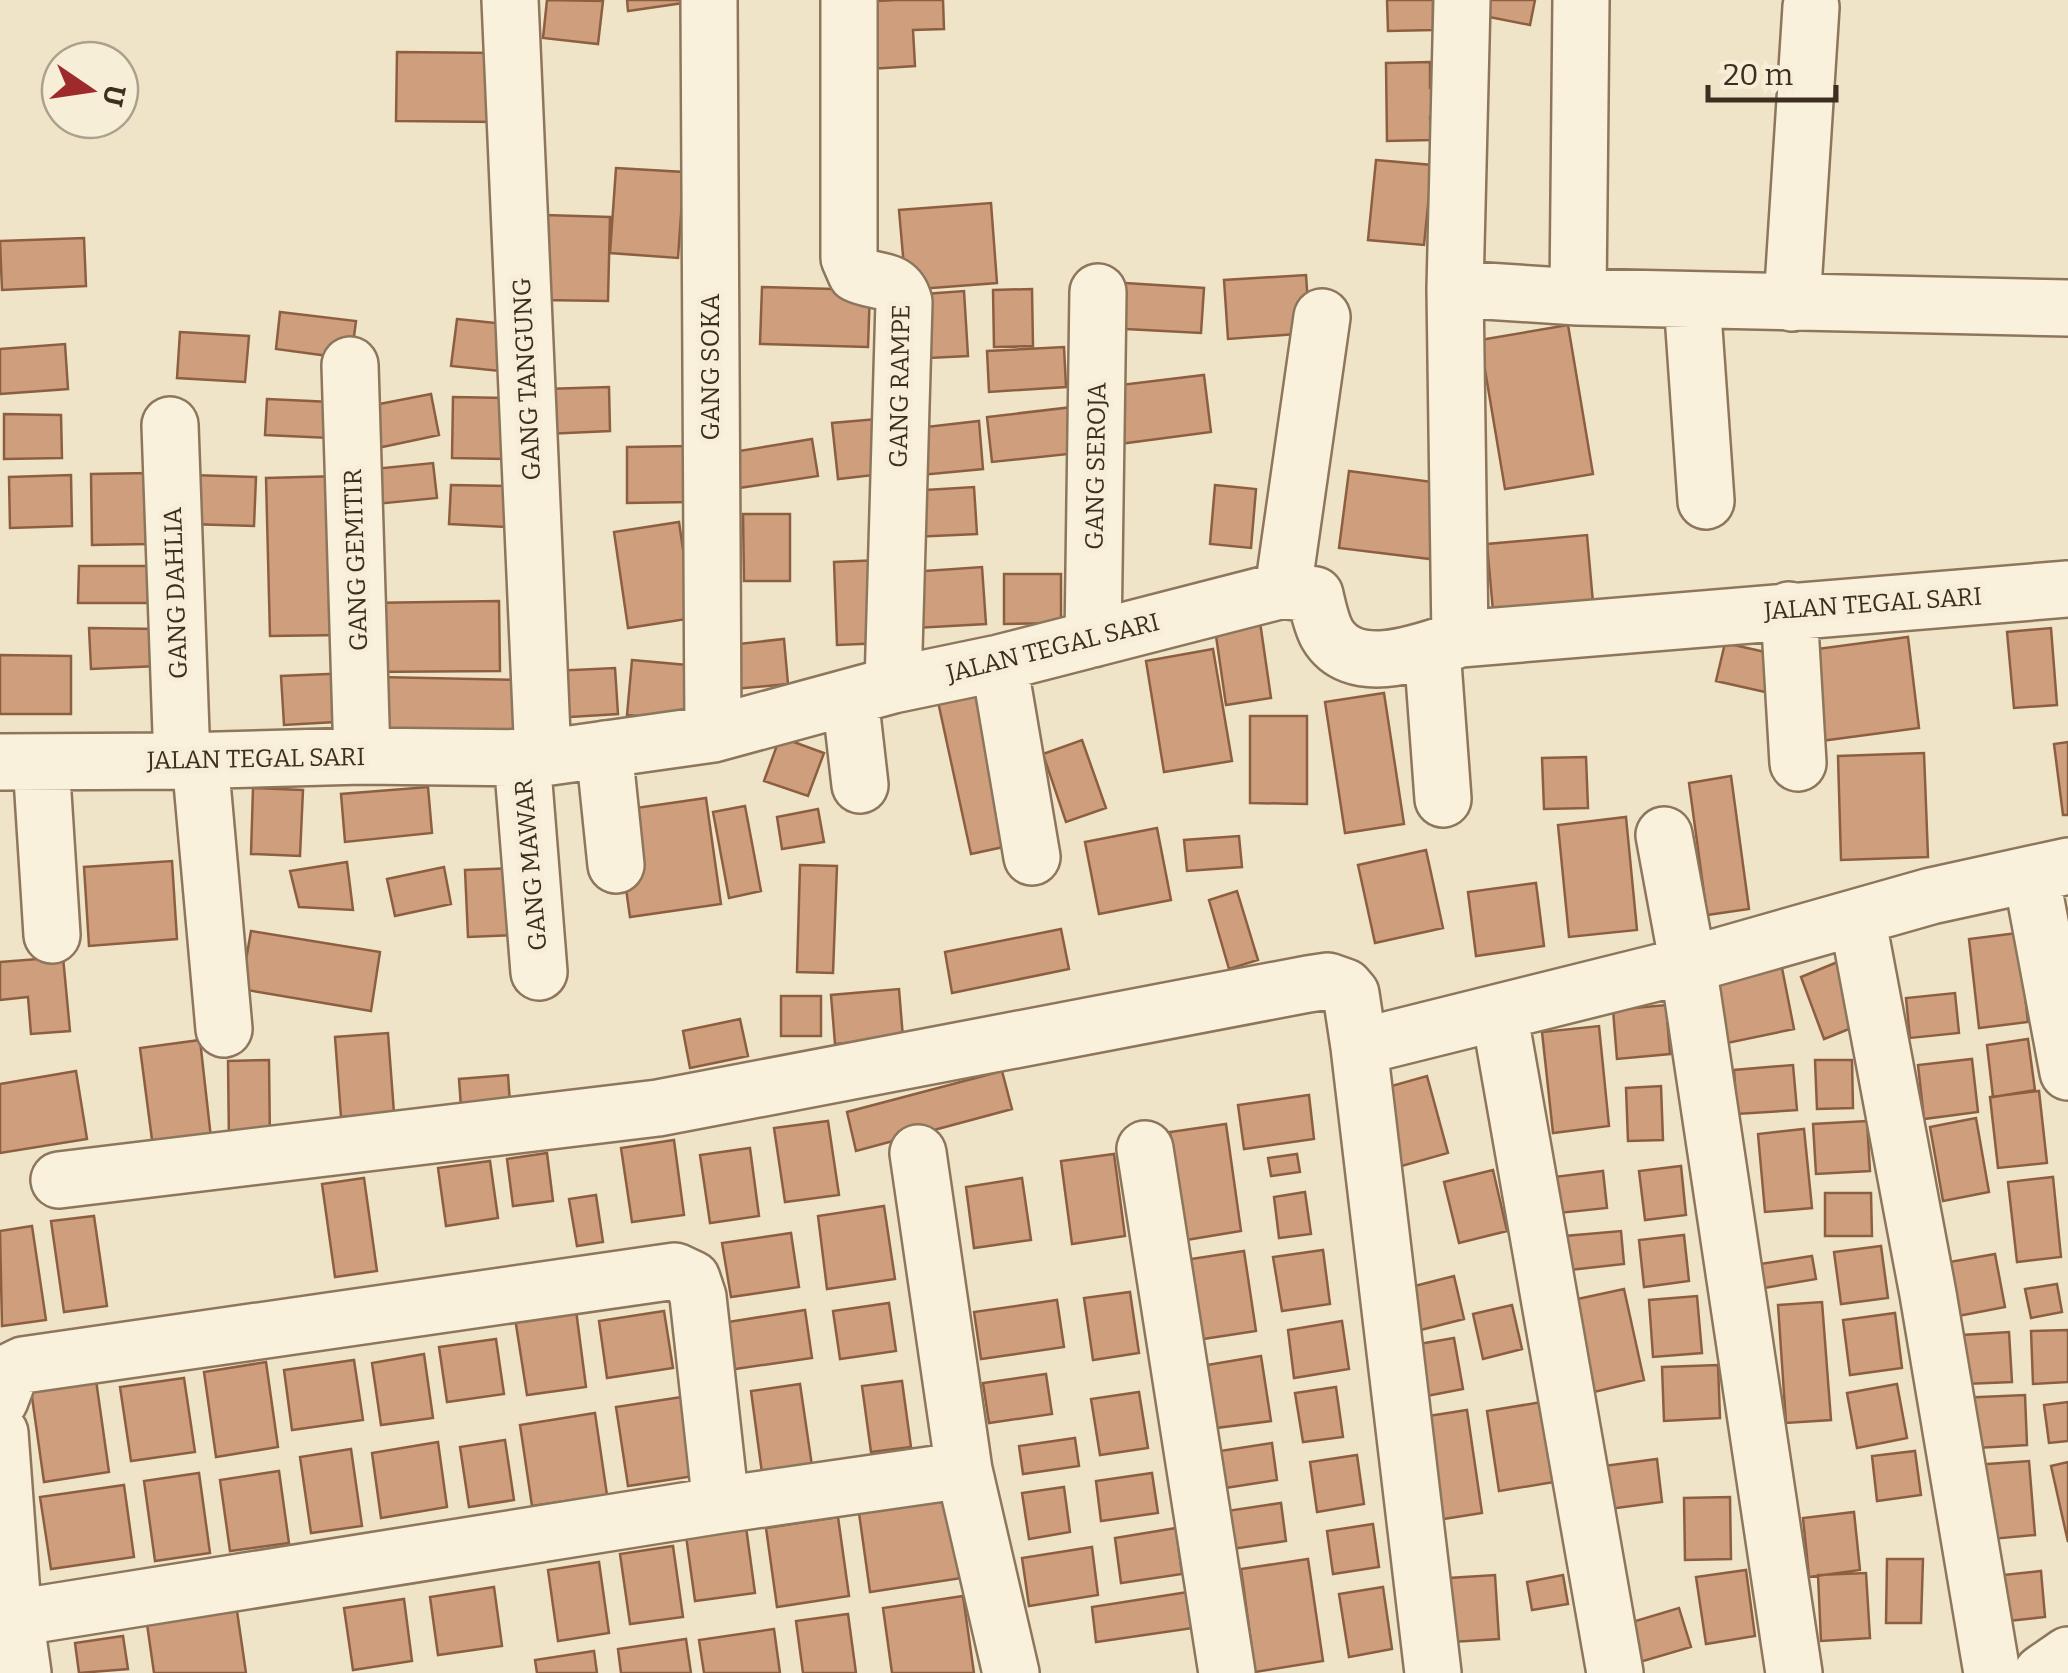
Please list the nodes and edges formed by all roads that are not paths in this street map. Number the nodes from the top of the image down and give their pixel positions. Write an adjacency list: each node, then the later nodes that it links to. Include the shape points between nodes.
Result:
1 (510, 0): 27 (street, GANG TANGUNG)
2 (709, 0): 24 (street, GANG SOKA)
3 (849, 0): 23 (street, GANG RAMPE, via 849,258 856,274 892,282 904,302)
4 (1462, 0): 7 (street)
5 (1581, 0): 9 (street)
6 (1811, 7): 11 (street)
7 (1454, 289): 9 (street); 21 (street)
8 (1098, 292): 20 (street, GANG SEROJA)
9 (1578, 297): 10 (street)
10 (1692, 300): 11 (street); 16 (street)
11 (1792, 303): 12 (street)
12 (2068, 308)
13 (1322, 317): 18 (street)
14 (350, 365): 26 (street, GANG GEMITIR)
15 (170, 425): 28 (street, GANG DAHLIA)
16 (1706, 501)
17 (2068, 589): 19 (street, JALAN TEGAL SARI)
18 (1283, 590): 20 (street, JALAN TEGAL SARI); 21 (street, JALAN TEGAL SARI, via 1315,596 1325,632 1345,653 1370,660)
19 (1789, 610): 21 (street, JALAN TEGAL SARI); 30 (street)
20 (1093, 639): 22 (street, JALAN TEGAL SARI)
21 (1446, 644): 32 (street)
22 (999, 663): 23 (street, JALAN TEGAL SARI); 34 (street)
23 (872, 691): 24 (street, JALAN TEGAL SARI); 31 (street)
24 (714, 734): 25 (street, JALAN TEGAL SARI)
25 (604, 749): 27 (street, JALAN TEGAL SARI); 35 (street)
26 (362, 756): 27 (street, JALAN TEGAL SARI); 28 (street, JALAN TEGAL SARI)
27 (532, 758): 40 (street, GANG MAWAR)
28 (191, 761): 29 (street, JALAN TEGAL SARI); 42 (street, GANG DAHLIA)
29 (21, 762): 38 (street)
30 (1798, 763)
31 (860, 786)
32 (1443, 800)
33 (1664, 835): 39 (street)
34 (1032, 857)
35 (616, 865)
36 (2050, 870): 37 (street); 44 (street)
37 (1857, 917): 39 (street); 60 (street)
38 (52, 935)
39 (1688, 966): 41 (street); 59 (street)
40 (539, 972)
41 (1499, 1012): 43 (street); 58 (street)
42 (224, 1029)
43 (1359, 1047): 47 (street, via 1352,994 1328,982 658,1108); 57 (street)
44 (2068, 1072)
45 (1146, 1149): 56 (street)
46 (918, 1153): 50 (street)
47 (59, 1180)
48 (5, 1385): 51 (street, via 23,1365 675,1271 692,1279 698,1297)
49 (0, 1433): 52 (street)
50 (964, 1470): 51 (street); 55 (street)
51 (722, 1505): 52 (street)
52 (15, 1618): 54 (street)
53 (2068, 1655): 61 (street)
54 (23, 1673)
55 (1012, 1673)
56 (1227, 1673)
57 (1433, 1673)
58 (1614, 1673)
59 (1794, 1673)
60 (1992, 1673)
61 (2042, 1673)

